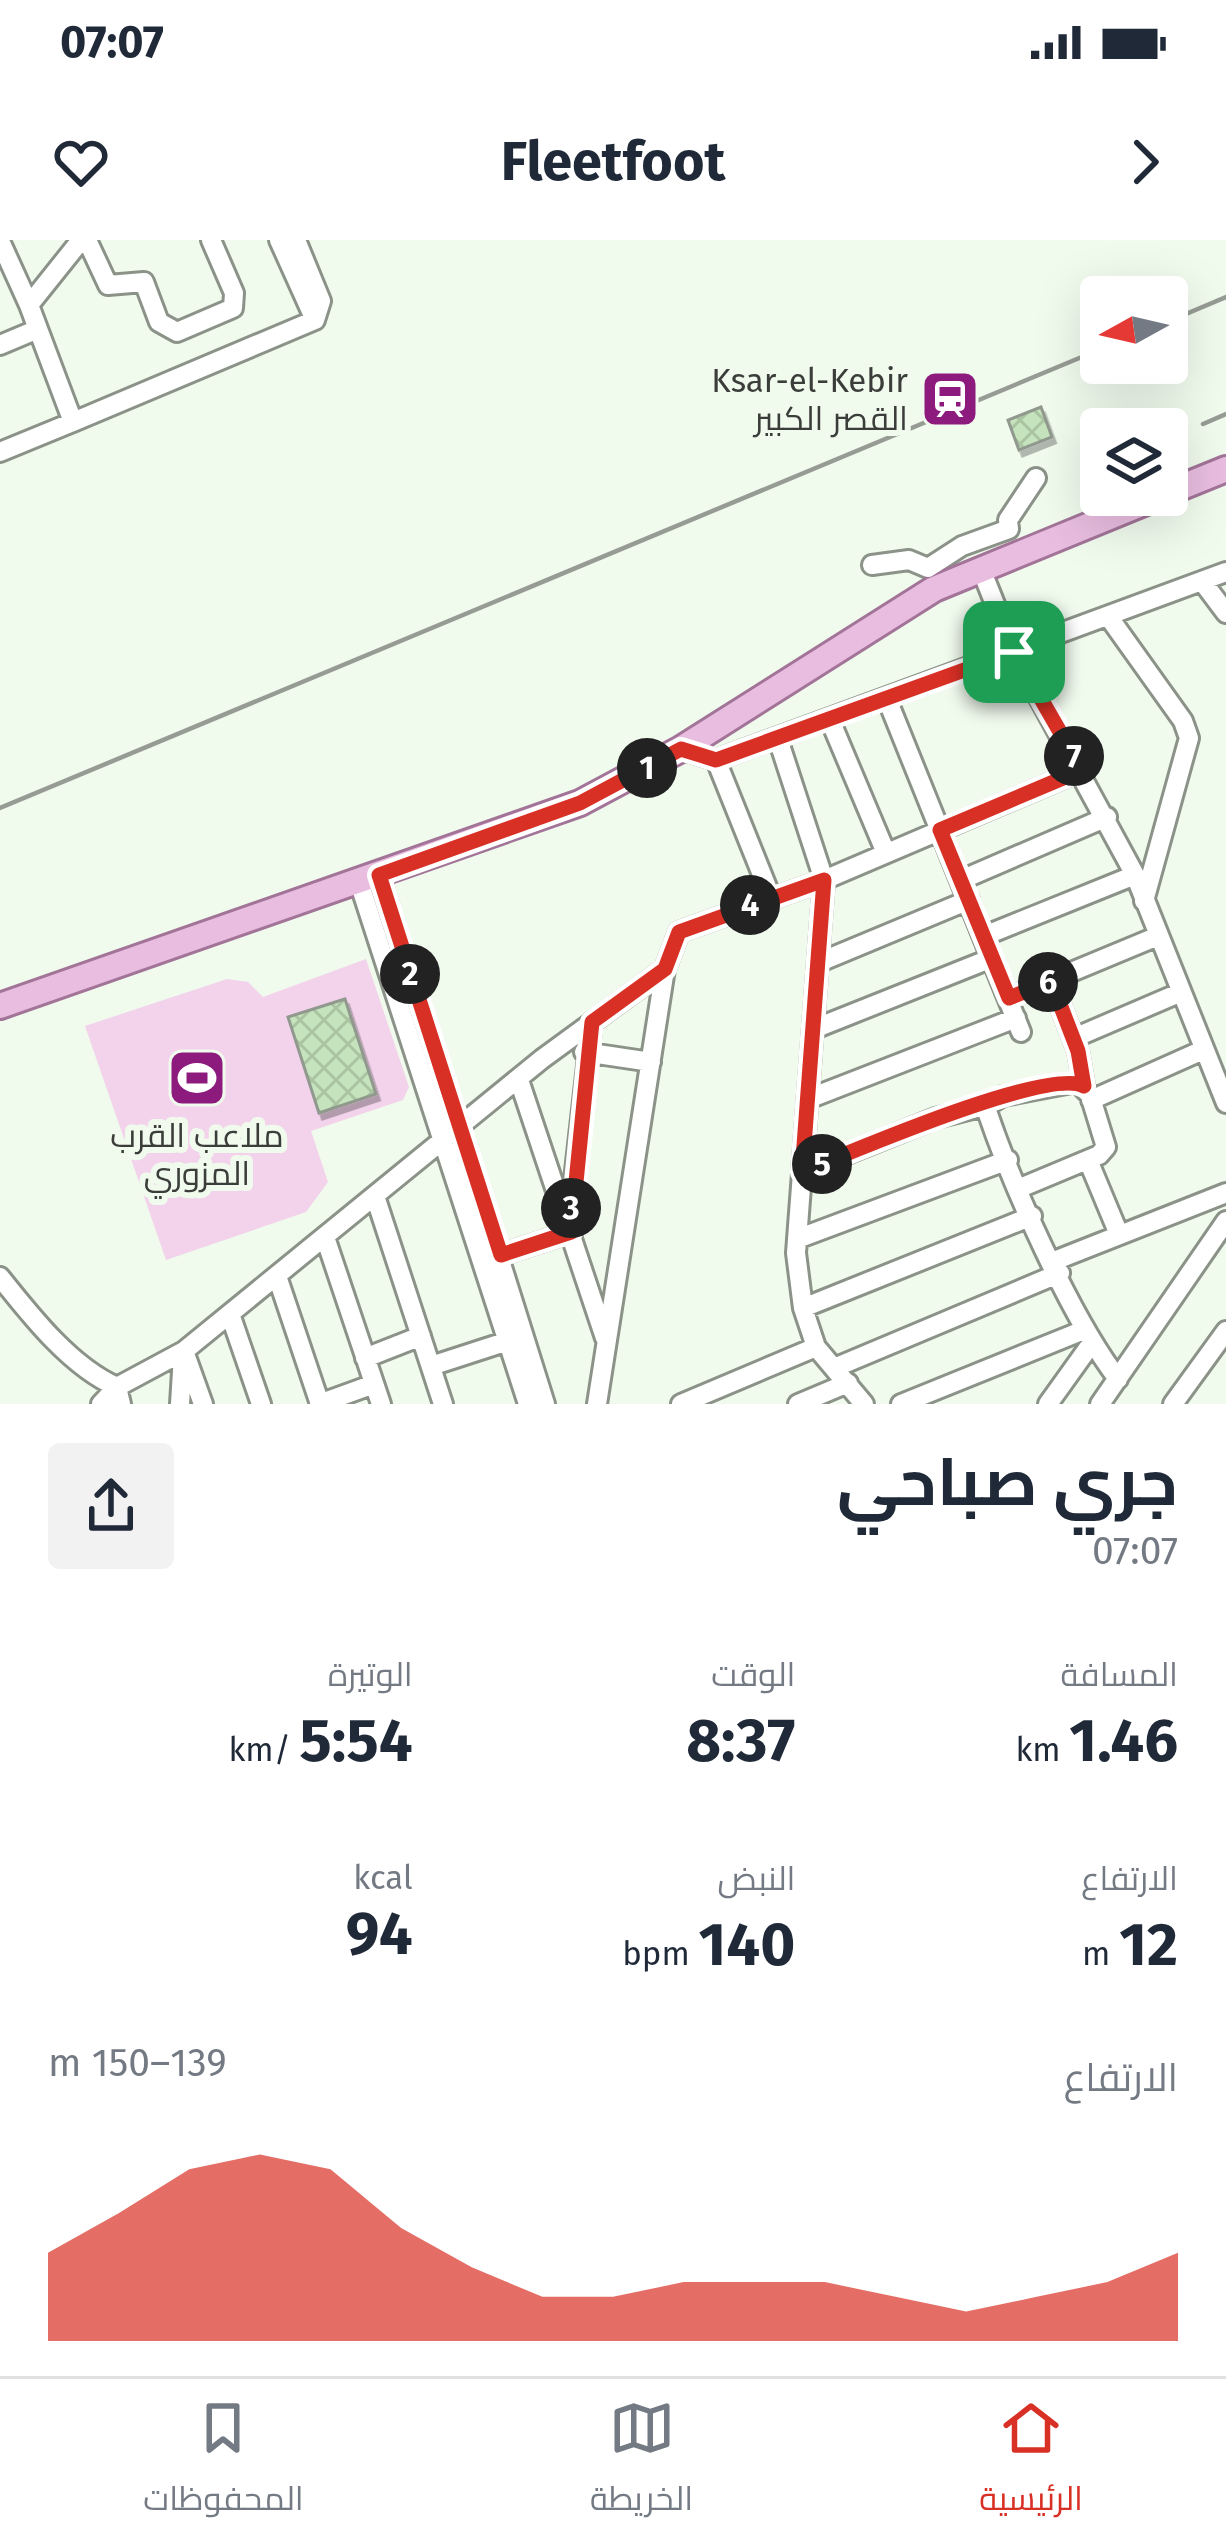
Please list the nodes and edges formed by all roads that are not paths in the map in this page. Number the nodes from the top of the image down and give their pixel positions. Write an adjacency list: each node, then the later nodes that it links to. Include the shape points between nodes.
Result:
1 (84, 240): 2 (street, via 108,285 144,282 160,322 177,332 233,308); 6 (street)
2 (212, 240)
3 (279, 240): 7 (street)
4 (296, 240): 7 (street, via 322,301)
5 (1, 244): 6 (street)
6 (28, 305): 8 (street)
7 (315, 320): 10 (street)
8 (38, 329): 9 (street); 10 (street)
9 (0, 345)
10 (73, 422): 11 (street)
11 (0, 452)
12 (1226, 469): 14 (main road)
13 (1036, 478): 16 (street)
14 (1188, 485)
15 (1113, 516): 17 (main road)
16 (1009, 529): 17 (street); 21 (street, via 962,546)
17 (1040, 547): 19 (main road)
18 (872, 566): 21 (street, via 909,560)
19 (981, 569): 21 (main road); 25 (street)
20 (1226, 572): 22 (street)
21 (931, 579): 29 (main road)
22 (1202, 581): 23 (street); 24 (street)
23 (1226, 613)
24 (1108, 616): 25 (street); 41 (street, via 1189,738)
25 (1014, 652): 26 (street); 31 (street)
26 (887, 699): 27 (street); 33 (street)
27 (830, 720): 28 (street); 34 (street)
28 (778, 739): 30 (street); 37 (street)
29 (681, 749): 30 (street); 36 (main road, via 564,810)
30 (716, 760): 39 (street)
31 (1082, 770): 32 (street); 33 (street)
32 (1107, 817): 35 (street); 38 (street)
33 (940, 830): 34 (street); 38 (street)
34 (886, 853): 37 (street)
35 (1135, 875): 41 (street); 42 (street)
36 (369, 879): 50 (main road); 63 (street); 64 (street)
37 (824, 880): 39 (street); 45 (street)
38 (961, 880): 40 (street)
39 (772, 897): 46 (street, via 679,932)
40 (969, 900): 42 (street); 45 (street)
41 (1144, 901): 43 (street)
42 (984, 936): 44 (street)
43 (1158, 937): 47 (street); 48 (street)
44 (992, 958): 49 (street); 52 (street)
45 (820, 962): 52 (street)
46 (665, 969): 51 (street); 57 (street)
47 (1051, 981): 49 (street); 53 (street)
48 (1179, 993): 53 (street); 55 (street)
49 (1009, 998): 60 (street, via 1019,1025)
50 (0, 1006)
51 (592, 1022): 54 (street); 56 (street)
52 (814, 1029): 60 (street)
53 (1074, 1038): 59 (street)
54 (558, 1048): 56 (street); 58 (street)
55 (1203, 1050): 59 (street); 61 (street)
56 (591, 1053): 57 (street); 73 (street)
57 (650, 1062): 89 (street)
58 (519, 1081): 63 (street); 73 (street)
59 (1088, 1093): 62 (street, via 1058,1082); 66 (street, via 1106,1147)
60 (808, 1099): 67 (street)
61 (1226, 1103)
62 (988, 1105): 65 (street); 67 (street)
63 (459, 1126): 64 (street); 78 (street)
64 (442, 1140): 70 (street); 88 (street)
65 (1008, 1160): 68 (street); 76 (street)
66 (1088, 1160): 68 (street); 74 (street)
67 (802, 1172): 76 (street)
68 (1020, 1188): 71 (street)
69 (1226, 1193): 74 (street)
70 (375, 1196): 75 (street); 86 (street)
71 (1032, 1216): 80 (street); 83 (street)
72 (1226, 1221): 77 (street)
73 (570, 1229): 78 (street); 89 (street)
74 (1118, 1232): 80 (street)
75 (325, 1237): 81 (street); 92 (street)
76 (797, 1239): 83 (street)
77 (1208, 1247): 79 (street); 95 (street)
78 (501, 1255): 107 (street)
79 (1226, 1259)
80 (1057, 1267): 87 (street); 94 (street)
81 (277, 1276): 84 (street); 103 (street)
82 (0, 1277): 98 (street, via 75,1360)
83 (803, 1308): 90 (street)
84 (230, 1314): 91 (street); 102 (street)
85 (1226, 1331): 115 (street)
86 (421, 1336): 92 (street); 93 (street)
87 (1087, 1337): 95 (street); 112 (street); 113 (street)
88 (508, 1341): 93 (street); 106 (street)
89 (607, 1343): 108 (street)
90 (816, 1347): 94 (street); 109 (street)
91 (184, 1351): 98 (street); 100 (street); 101 (street)
92 (365, 1358): 97 (street)
93 (431, 1366): 105 (street)
94 (834, 1368): 96 (street)
95 (1118, 1379): 114 (street)
96 (848, 1383): 110 (street); 111 (street)
97 (374, 1384): 103 (street); 104 (street)
98 (119, 1395): 99 (street)
99 (101, 1404)
100 (180, 1404)
101 (203, 1404)
102 (261, 1404)
103 (319, 1404)
104 (381, 1404)
105 (443, 1404)
106 (528, 1404)
107 (545, 1404)
108 (597, 1404)
109 (681, 1404)
110 (798, 1404)
111 (864, 1404)
112 (901, 1404)
113 (1048, 1404)
114 (1100, 1404)
115 (1173, 1404)

